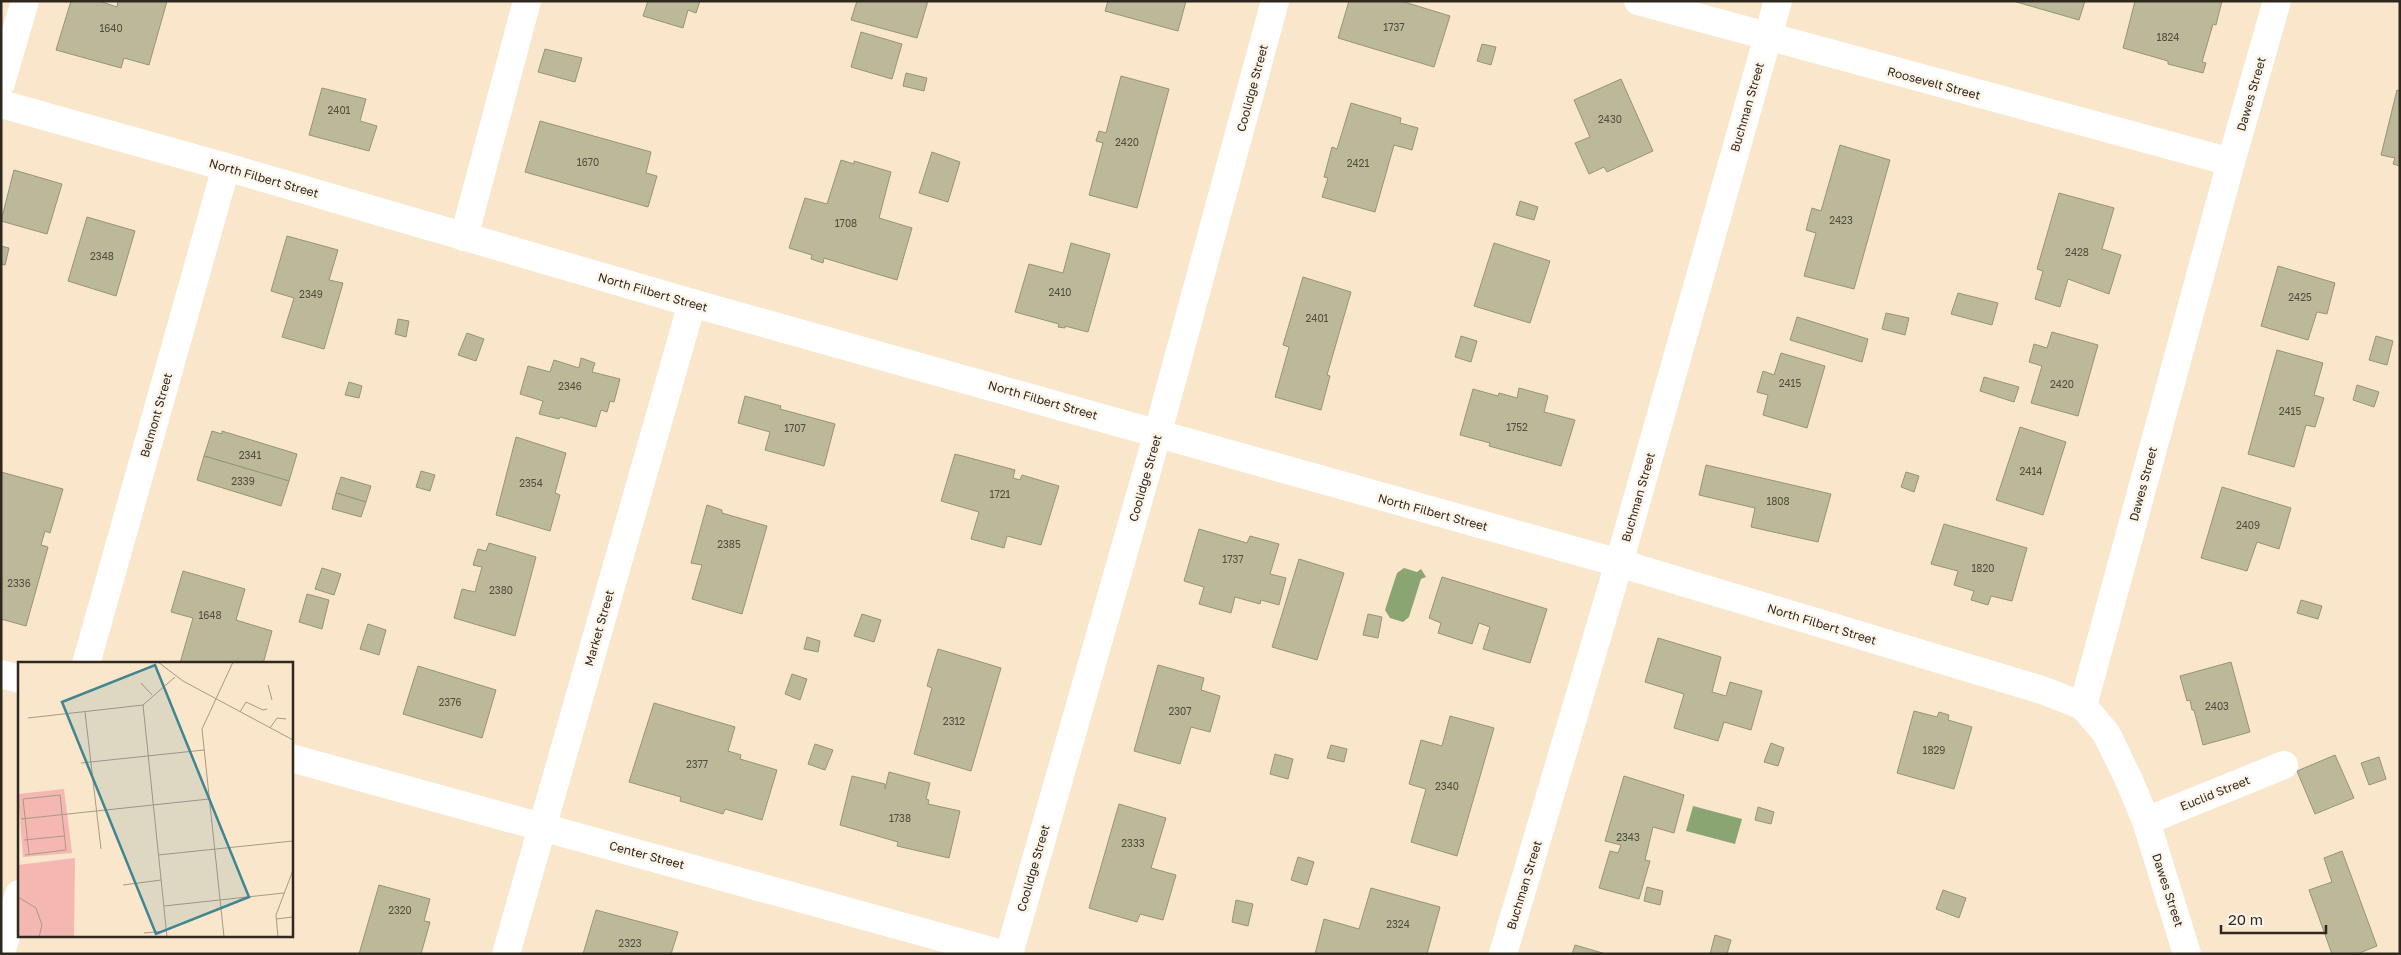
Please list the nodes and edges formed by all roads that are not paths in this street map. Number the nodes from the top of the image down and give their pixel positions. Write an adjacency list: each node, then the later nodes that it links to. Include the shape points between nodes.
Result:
1 (25, 1): 8 (street)
2 (527, 1): 12 (street)
3 (1275, 1): 14 (street, Coolidge Street)
4 (1638, 1): 7 (street, Roosevelt Street)
5 (1778, 1): 7 (street, Buchman Street)
6 (2277, 1): 10 (street, Dawes Street)
7 (1767, 38): 10 (street, Roosevelt Street); 15 (street, Buchman Street)
8 (1, 83)
9 (1, 104): 11 (street, North Filbert Street)
10 (2231, 162): 19 (street, Dawes Street)
11 (226, 166): 12 (street, North Filbert Street); 16 (street, Belmont Street)
12 (464, 237): 13 (street, North Filbert Street)
13 (692, 303): 14 (street, North Filbert Street); 23 (street, Market Street)
14 (1158, 432): 15 (street, North Filbert Street); 28 (street, Coolidge Street)
15 (1619, 564): 19 (street, North Filbert Street, via 2042,690); 29 (street, Buchman Street)
16 (87, 662)
17 (1, 674): 18 (street)
18 (18, 679)
19 (2082, 706): 22 (street, Dawes Street, via 2106,733)
20 (292, 758): 23 (street, Center Street)
21 (2284, 765): 22 (street, Euclid Street)
22 (2146, 821): 30 (street, Dawes Street)
23 (542, 826): 26 (street, Market Street); 27 (street, Center Street)
24 (18, 897): 25 (street)
25 (1, 953)
26 (506, 954)
27 (1002, 954)
28 (1009, 954)
29 (1503, 954)
30 (2187, 954)

